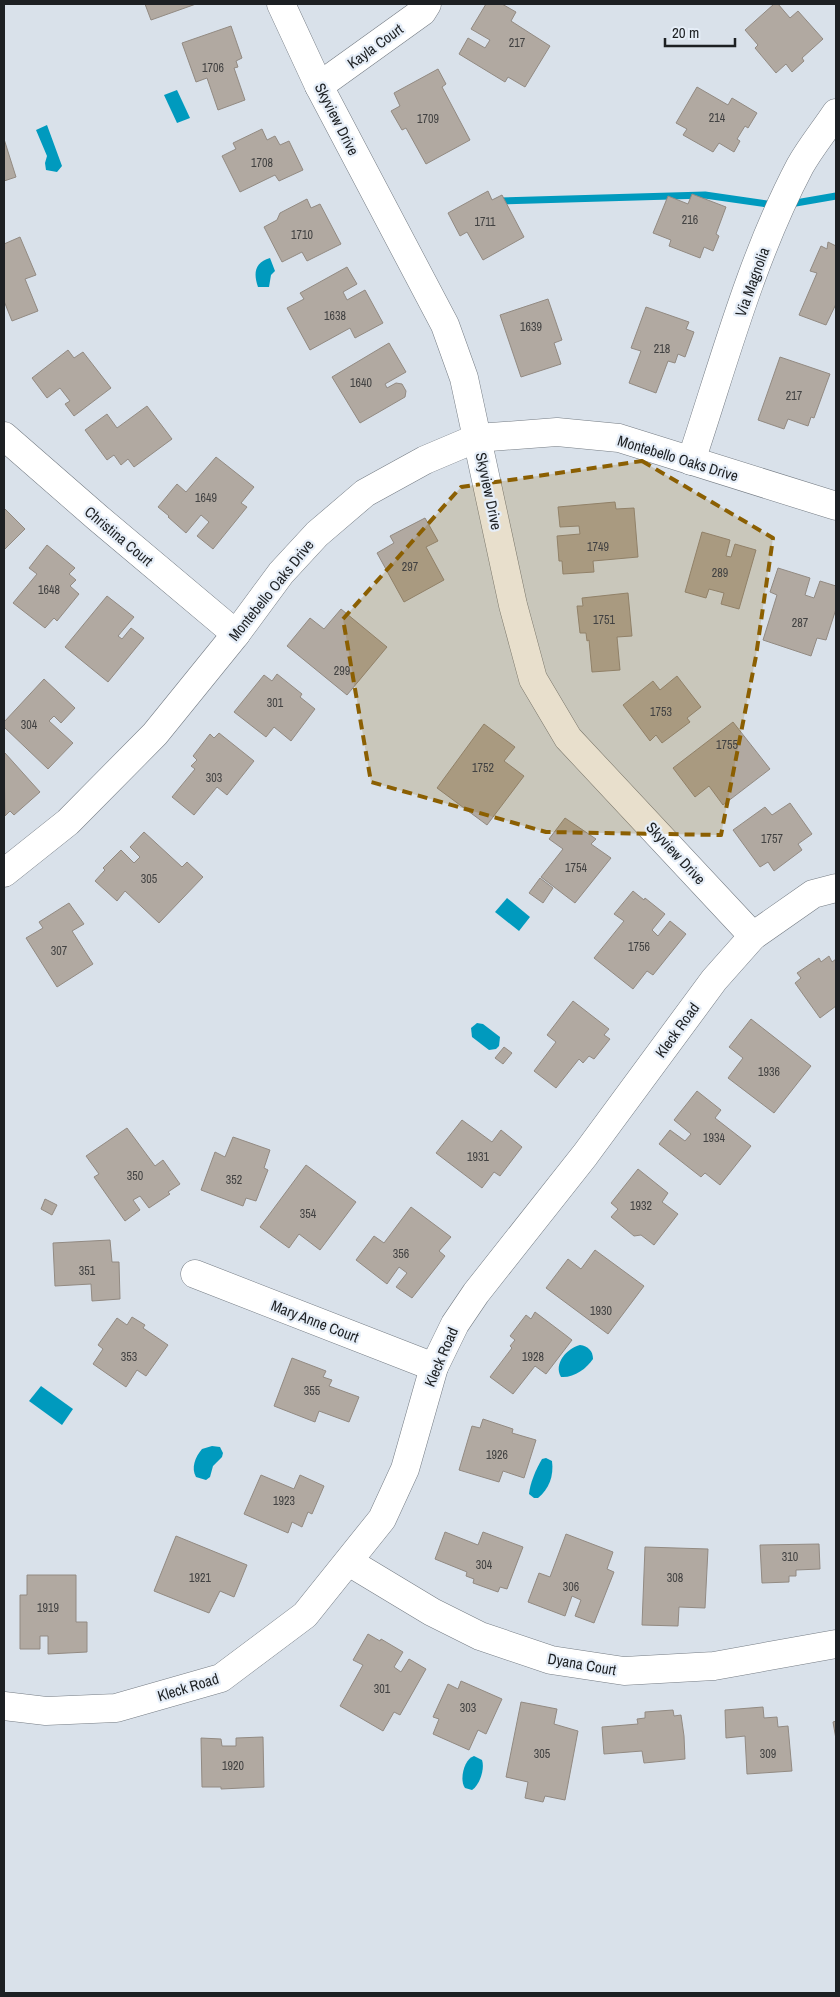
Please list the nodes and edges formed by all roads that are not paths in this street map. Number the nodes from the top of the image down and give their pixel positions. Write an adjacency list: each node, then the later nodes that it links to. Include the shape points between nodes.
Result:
1 (281, 4): 3 (street, Skyview Drive)
2 (427, 4): 3 (street, Kayla Court, via 422,12)
3 (319, 86): 6 (street, Skyview Drive, via 445,326 464,378)
4 (836, 113): 7 (street, Via Magnolia, via 800,165 772,228 745,297)
5 (4, 436): 9 (street, Christina Court)
6 (477, 438): 7 (street, Montebello Oaks Drive, via 556,432 618,438); 9 (street, Montebello Oaks Drive, via 425,460 365,493 317,534 281,573); 12 (street, Skyview Drive, via 513,605 533,679 568,738)
7 (691, 461): 8 (street, Montebello Oaks Drive)
8 (836, 506)
9 (236, 634): 10 (street, Montebello Oaks Drive, via 155,734 68,822)
10 (4, 872)
11 (836, 888): 12 (street, Kleck Road, via 813,894)
12 (753, 936): 14 (street, Kleck Road, via 714,980 585,1156 476,1293 454,1324)
13 (195, 1274): 14 (street, Mary Anne Court)
14 (434, 1368): 15 (street, Kleck Road, via 405,1469 382,1519)
15 (349, 1562): 16 (street, Dyana Court, via 432,1612 480,1636 552,1660 624,1671 714,1666); 17 (street, Kleck Road, via 305,1615 221,1678 116,1708 46,1711)
16 (836, 1644)
17 (4, 1706)

